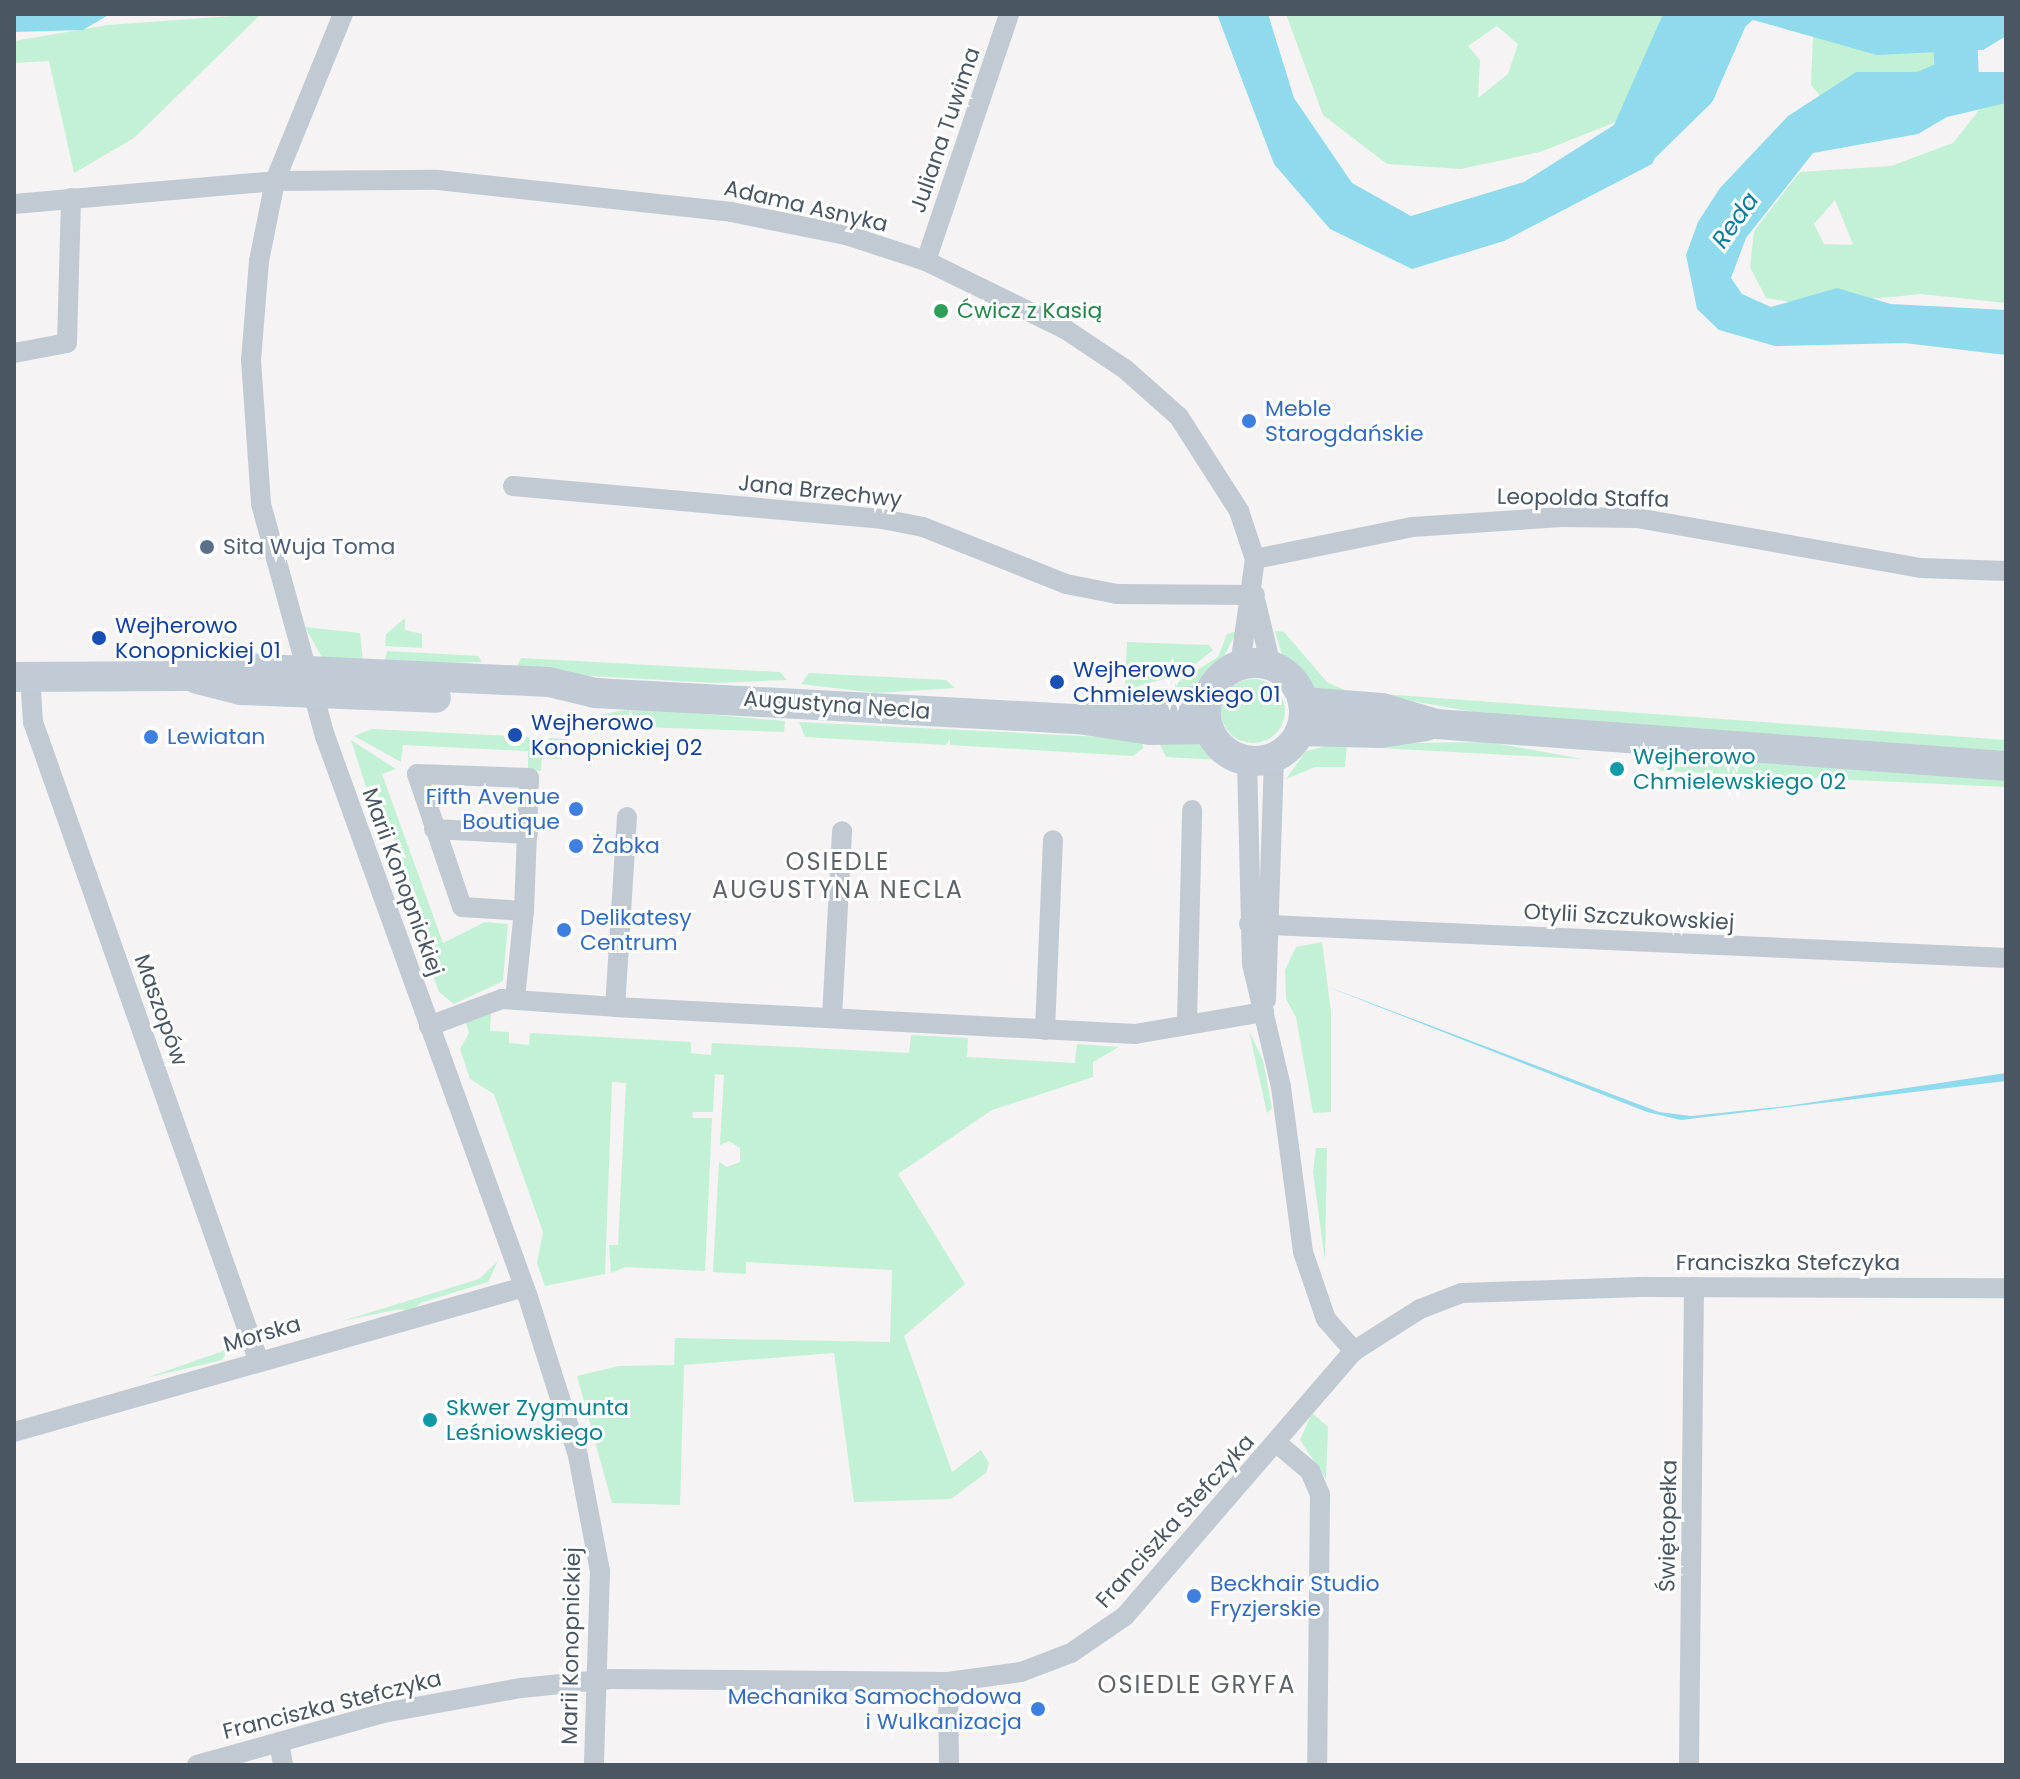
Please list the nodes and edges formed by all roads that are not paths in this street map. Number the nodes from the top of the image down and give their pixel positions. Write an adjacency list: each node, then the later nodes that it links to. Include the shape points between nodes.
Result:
1 (343, 14): 3 (street, Marii Konopnickiej)
2 (1009, 14): 6 (street, Juliana Tuwima)
3 (275, 181): 4 (street, Adama Asnyka); 6 (street, Adama Asnyka, via 438,180 600,194 846,235); 15 (street, Marii Konopnickiej, via 253,310 253,411 265,528)
4 (71, 198): 5 (street, Adama Asnyka); 7 (street, via 67,343)
5 (14, 204)
6 (926, 261): 9 (street, Adama Asnyka, via 1065,329 1125,369 1179,417 1239,511)
7 (14, 353)
8 (513, 486): 11 (street, Jana Brzechwy, via 882,519 923,527 1066,584 1117,594)
9 (1255, 559): 10 (street, Leopolda Staffa, via 1412,527 1562,517 1650,520 1921,568); 11 (street, Adama Asnyka)
10 (2006, 571)
11 (1255, 595): 12 (street, Adama Asnyka); 13 (street, Adama Asnyka)
12 (1240, 666): 13 (main road); 16 (main road, via 1215,685)
13 (1271, 666): 17 (main road, via 1286,674)
14 (22, 677): 15 (main road, Augustyna Necla, via 184,676 241,690); 41 (street, Maszopów, via 33,722)
15 (308, 682): 16 (main road, Augustyna Necla, via 550,702 595,693 1078,719); 35 (street, Marii Konopnickiej)
16 (1208, 714): 18 (main road, via 1231,755)
17 (1302, 717): 18 (main road); 19 (main road, via 1382,708 1436,724)
18 (1261, 759): 27 (street); 28 (street)
19 (2006, 766)
20 (1192, 810): 34 (street)
21 (627, 817): 31 (street)
22 (434, 829): 24 (street); 24 (street, via 417,774 529,778); 26 (street, via 462,907)
23 (842, 831): 33 (street)
24 (528, 834): 26 (street)
25 (1053, 840): 36 (street)
26 (524, 911): 30 (street)
27 (1249, 924): 28 (street, Otylii Szczukowskiej); 32 (street)
28 (1273, 925): 29 (street, Otylii Szczukowskiej); 32 (street)
29 (2006, 958)
30 (515, 999): 31 (street); 35 (street, via 487,1003)
31 (615, 1007): 33 (street)
32 (1264, 1012): 34 (street); 40 (street, via 1294,1166 1303,1252 1326,1319)
33 (832, 1017): 36 (street)
34 (1187, 1022): 36 (street, via 1135,1034)
35 (429, 1026): 37 (street, Marii Konopnickiej)
36 (1045, 1030)
37 (524, 1287): 41 (street, Morska); 44 (street, Marii Konopnickiej, via 593,1514 600,1571)
38 (1694, 1287): 39 (street, Franciszka Stefczyka); 40 (street, Franciszka Stefczyka, via 1462,1293 1420,1309); 52 (street, Świętopełka)
39 (2006, 1288)
40 (1354, 1351): 43 (street, Franciszka Stefczyka)
41 (258, 1359): 42 (street, Morska)
42 (14, 1432)
43 (1278, 1444): 45 (street, Franciszka Stefczyka, via 1106,1632 1021,1672); 51 (street, via 1310,1471 1320,1495)
44 (598, 1680): 45 (street, Franciszka Stefczyka); 46 (street, Franciszka Stefczyka, via 438,1700); 49 (street, Marii Konopnickiej)
45 (948, 1682): 50 (street)
46 (279, 1742): 47 (street, Franciszka Stefczyka); 48 (street)
47 (197, 1765)
48 (283, 1765)
49 (594, 1765)
50 (949, 1765)
51 (1317, 1765)
52 (1689, 1765)

